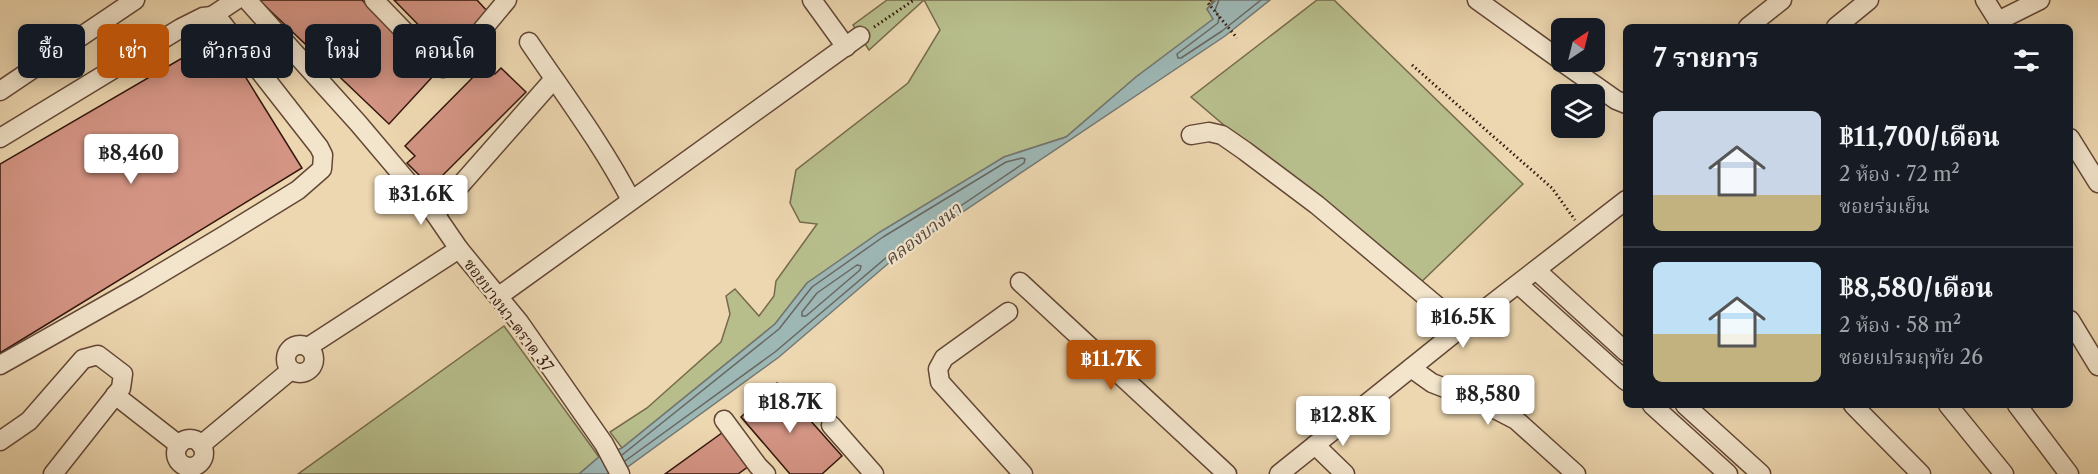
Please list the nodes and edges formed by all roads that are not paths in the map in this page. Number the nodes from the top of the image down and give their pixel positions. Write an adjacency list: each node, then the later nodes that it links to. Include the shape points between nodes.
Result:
1 (135, 0): 20 (street)
2 (236, 0): 12 (street)
3 (247, 0): 28 (street, ซอยบางนา-ตราด 37)
4 (374, 0): 5 (street, via 443,68 452,66)
5 (507, 0)
6 (812, 0): 26 (street, via 853,41)
7 (1477, 0): 17 (street)
8 (1782, 0): 13 (street)
9 (1869, 0): 14 (street)
10 (1985, 0): 15 (street)
11 (2040, 0): 15 (street)
12 (212, 16): 23 (street, via 181,28); 38 (street, via 222,23 319,147 322,169 298,189 216,240)
13 (1752, 24)
14 (1840, 24)
15 (2000, 24)
16 (529, 42): 19 (street)
17 (1551, 53)
18 (1577, 72): 21 (street)
19 (555, 80): 26 (street, via 615,169); 28 (street)
20 (0, 91)
21 (1623, 103)
22 (1191, 135): 36 (street, via 1222,135 1245,151 1317,205)
23 (0, 138)
24 (2073, 143): 25 (street)
25 (2098, 183)
26 (631, 200): 33 (street)
27 (1623, 202): 30 (street)
28 (435, 214): 29 (street, ซอยบางนา-ตราด 37)
29 (459, 249): 33 (street, ซอยบางนา-ตราด 37); 52 (street, via 308,347 313,354 312,367 300,373 291,370)
30 (1536, 270): 32 (street); 37 (street)
31 (1020, 282): 62 (street)
32 (1518, 284): 36 (street); 41 (street)
33 (499, 296): 59 (street, ซอยบางนา-ตราด 37, via 604,444)
34 (1008, 312): 61 (street, via 944,358 938,369 940,382)
35 (2073, 325): 39 (street)
36 (1462, 327): 40 (street)
37 (1623, 349)
38 (0, 365)
39 (2098, 366)
40 (1411, 368): 53 (street); 65 (street, via 1432,383 1515,420)
41 (1623, 378)
42 (115, 394): 50 (street, via 123,374 98,355 83,359 29,421); 51 (street); 58 (street)
43 (1655, 408): 55 (street)
44 (1688, 408): 54 (street)
45 (1856, 408): 68 (street)
46 (1950, 408): 69 (street)
47 (2019, 408): 70 (street)
48 (724, 420): 57 (street)
49 (831, 425): 60 (street)
50 (0, 441)
51 (179, 445): 52 (street, via 189,440); 56 (street)
52 (201, 445): 56 (street, via 204,457 199,465)
53 (1315, 445): 63 (street); 64 (street)
54 (1729, 445): 55 (street); 67 (street)
55 (1715, 462): 66 (street)
56 (179, 469)
57 (757, 471)
58 (53, 474)
59 (620, 474)
60 (874, 474)
61 (1023, 474)
62 (1227, 474)
63 (1279, 474)
64 (1345, 474)
65 (1576, 474)
66 (1728, 474)
67 (1761, 474)
68 (1921, 474)
69 (2004, 474)
70 (2069, 474)

